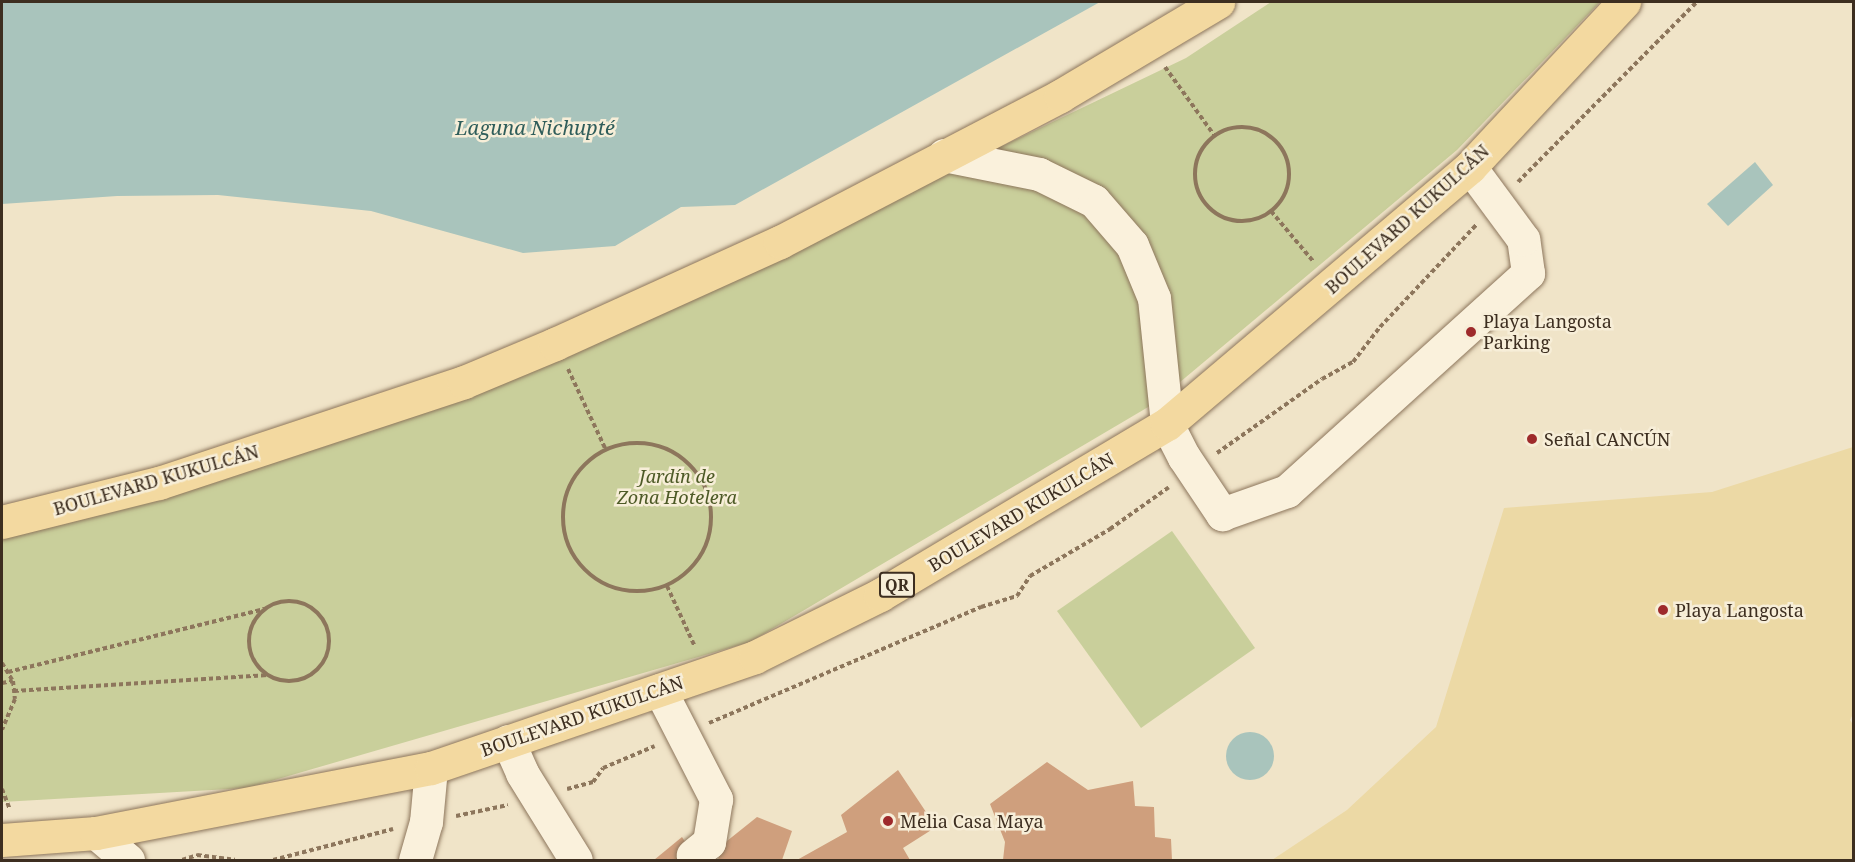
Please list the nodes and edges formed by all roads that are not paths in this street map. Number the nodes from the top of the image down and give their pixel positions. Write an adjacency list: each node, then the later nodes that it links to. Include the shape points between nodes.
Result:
1 (1218, 2): 3 (main road, BOULEVARD KUKULCÁN, via 1060,96)
2 (1624, 2): 4 (main road, BOULEVARD KUKULCÁN / QR)
3 (944, 155): 5 (street, via 1039,174 1094,201 1132,245 1154,298); 6 (main road, BOULEVARD KUKULCÁN, via 780,242 464,382 159,483)
4 (1470, 167): 5 (main road, BOULEVARD KUKULCÁN / QR, via 1193,398); 5 (street, via 1523,239 1528,273 1287,491 1222,514)
5 (1167, 424): 7 (main road, BOULEVARD KUKULCÁN / QR, via 880,595 755,657)
6 (2, 522)
7 (660, 690): 8 (main road, BOULEVARD KUKULCÁN / QR); 12 (street, via 716,799 709,842)
8 (508, 741): 9 (main road, BOULEVARD KUKULCÁN / QR); 15 (street, via 522,773)
9 (430, 768): 10 (main road, BOULEVARD KUKULCÁN / QR); 14 (street, via 426,822)
10 (96, 833): 11 (main road, BOULEVARD KUKULCÁN / QR); 13 (street)
11 (2, 840)
12 (693, 855)
13 (128, 861)
14 (415, 861)
15 (576, 861)

